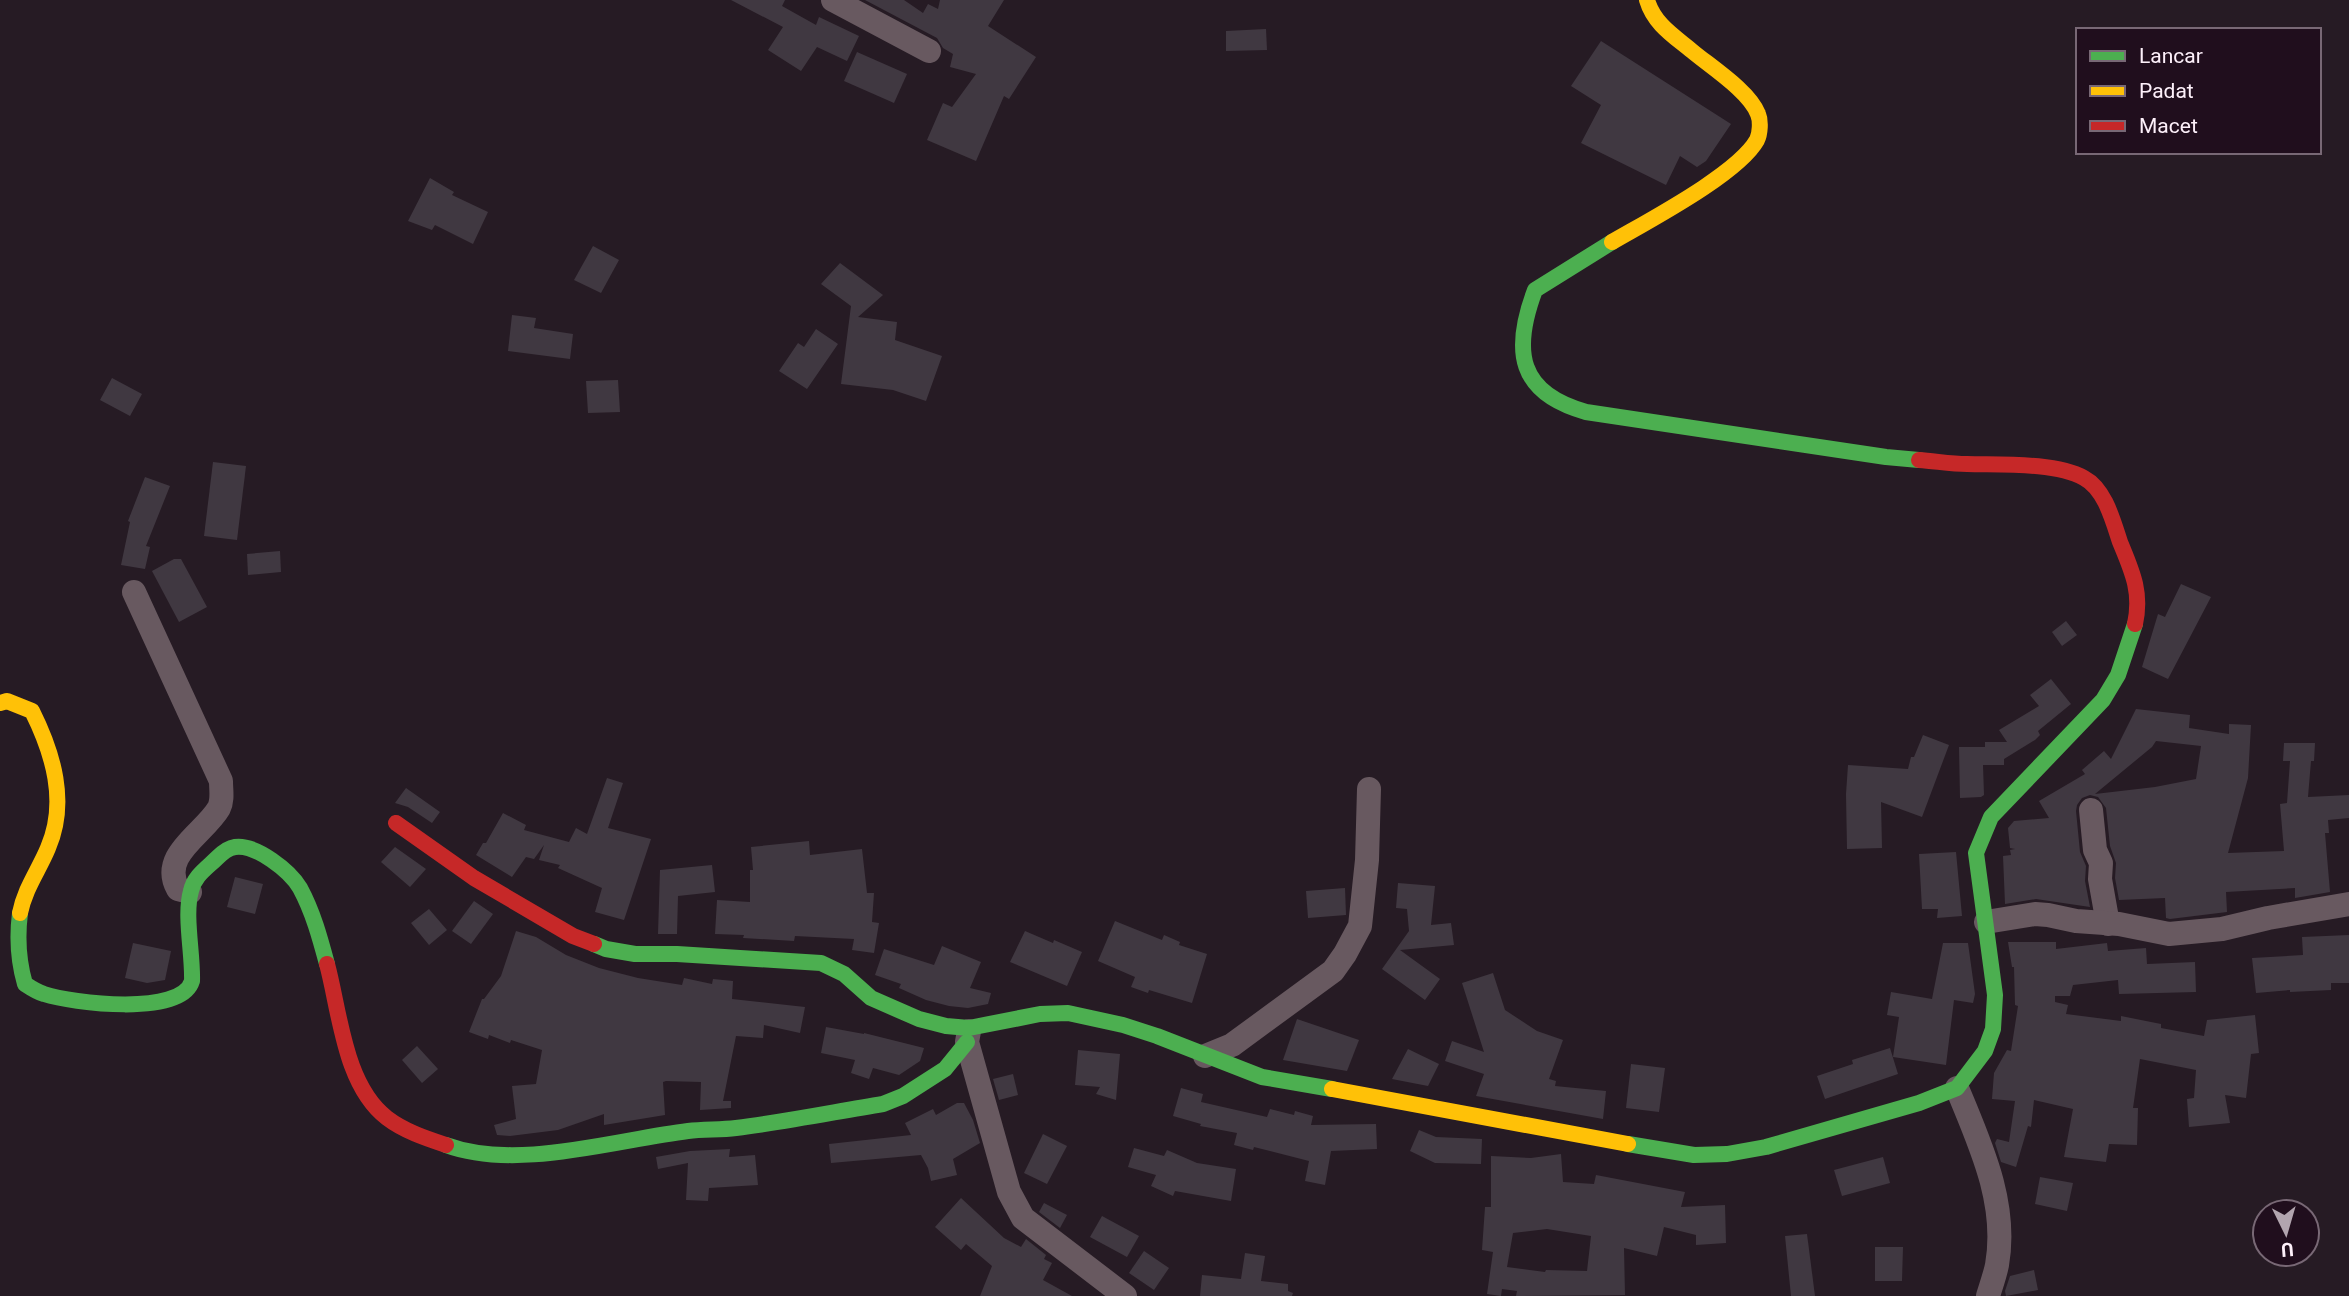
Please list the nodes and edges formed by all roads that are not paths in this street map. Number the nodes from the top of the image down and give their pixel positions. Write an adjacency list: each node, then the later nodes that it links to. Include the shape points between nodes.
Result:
1 (833, 0): 3 (street)
2 (1647, 0): 11 (street, via 1660,25 1750,102 1760,126 1756,140 1730,170 1535,290 1524,340 1525,365 1534,383 1563,405 1586,412 1886,457 2031,466 2085,478 2108,509 2135,580 2138,606 2134,629 2111,688 2092,713 2007,797 1982,836 1976,853)
3 (929, 51)
4 (134, 592): 9 (street, via 221,781 220,806 176,858 173,880 178,889)
5 (0, 703): 9 (street, via 7,701 32,711 45,734 56,771 54,831 19,918 20,971 25,984 43,994 102,1003 158,1001 183,995 192,979)
6 (1369, 789): 14 (street, via 1360,926 1345,954 1333,971 1232,1045)
7 (2091, 810): 12 (street)
8 (396, 823): 13 (street, via 474,878 573,936 606,949 821,963 844,974 871,998)
9 (190, 892): 13 (street, via 195,879 234,847 265,855 283,869 299,886 314,920 341,1032 366,1096 385,1117 407,1131 464,1152 510,1156 608,1145 883,1104 945,1069)
10 (2349, 904): 12 (street, via 2222,929 2169,934)
11 (1986, 922): 12 (street, via 2035,914); 15 (street, via 1995,995 1993,1029 1985,1051)
12 (2108, 923)
13 (968, 1035): 14 (street, via 1040,1014 1068,1013 1123,1025); 16 (street, via 1009,1192 1023,1218)
14 (1205, 1056): 15 (street, via 1262,1077 1694,1154 1766,1147)
15 (1958, 1088): 17 (street, via 1988,1164 1997,1207 1997,1265)
16 (1125, 1296)
17 (1988, 1296)

